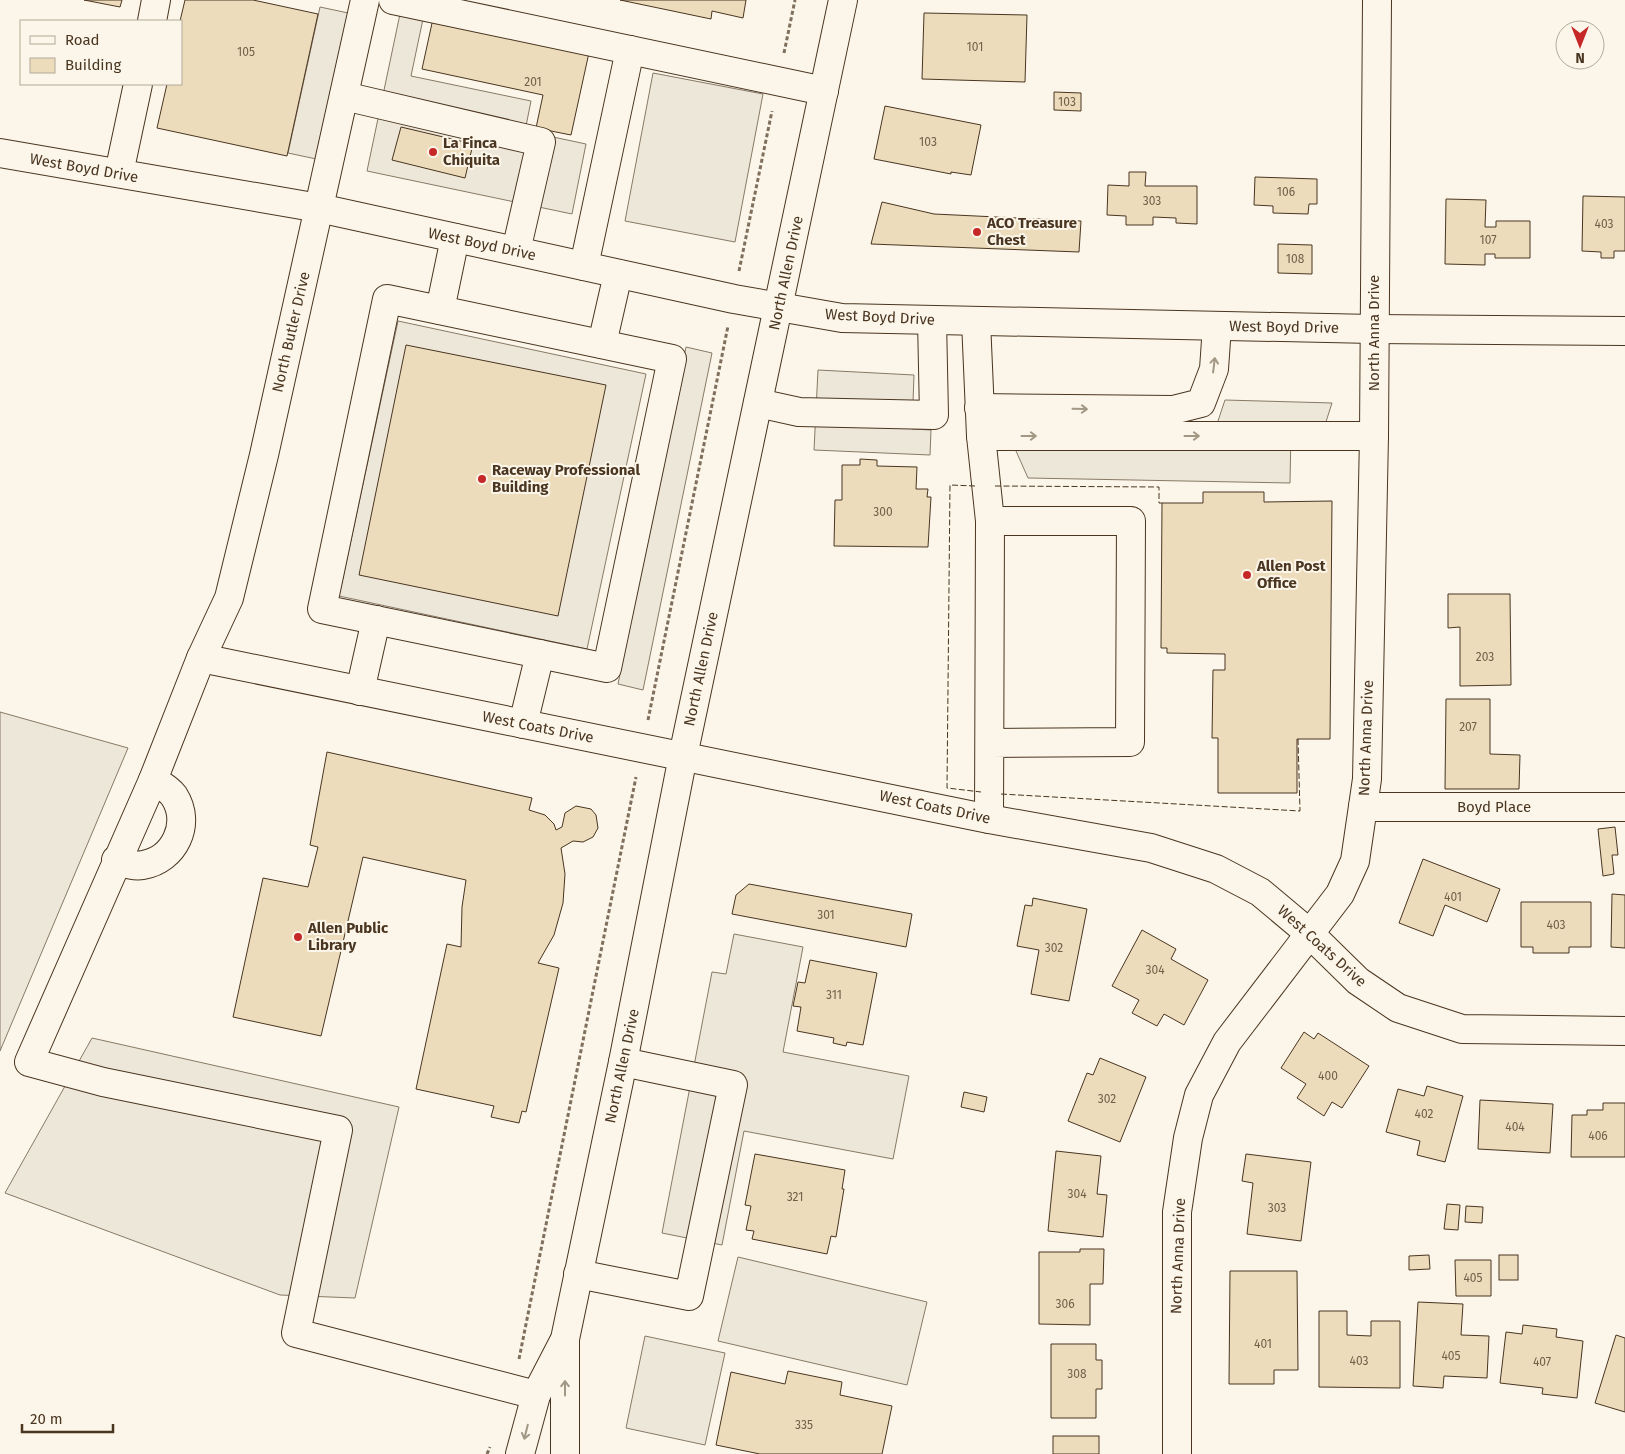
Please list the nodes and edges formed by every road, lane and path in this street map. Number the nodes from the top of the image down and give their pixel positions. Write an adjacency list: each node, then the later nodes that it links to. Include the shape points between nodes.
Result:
1 (156, 0): 6 (street)
2 (365, 0): 10 (street, North Butler Drive)
3 (393, 0): 7 (street)
4 (843, 0): 9 (street, North Allen Drive)
5 (1377, 0): 23 (street, North Anna Drive)
6 (152, 20)
7 (630, 50): 9 (street); 16 (street)
8 (138, 85): 12 (street)
9 (824, 91): 18 (street, North Allen Drive)
10 (344, 96): 13 (street, North Butler Drive); 15 (street, via 541,142)
11 (0, 153): 12 (street, West Boyd Drive)
12 (119, 173): 13 (street, West Boyd Drive)
13 (319, 208): 14 (street, West Boyd Drive); 33 (street, North Butler Drive, via 229,598)
14 (456, 238): 15 (street, West Boyd Drive); 19 (street)
15 (516, 252): 16 (street, West Boyd Drive)
16 (584, 266): 17 (street, West Boyd Drive)
17 (618, 274): 18 (street, West Boyd Drive); 25 (street)
18 (779, 308): 20 (street, West Boyd Drive, via 842,318); 26 (street, North Allen Drive)
19 (440, 310): 25 (street); 31 (street, via 387,299 322,609)
20 (932, 320): 21 (street, West Boyd Drive); 26 (street, via 934,415 799,412)
21 (976, 321): 22 (street, West Boyd Drive); 27 (street)
22 (1217, 326): 23 (street, West Boyd Drive); 27 (street, one-way to 22, via 1173,410 1202,403 1214,369)
23 (1373, 329): 24 (street, West Boyd Drive); 29 (street, North Anna Drive)
24 (1625, 331)
25 (602, 344): 32 (street, via 672,359 607,668)
26 (758, 403): 37 (street, North Allen Drive)
27 (979, 408): 28 (street)
28 (981, 436): 29 (street, one-way to 29); 30 (street)
29 (1374, 436): 39 (street, North Anna Drive, via 1367,778)
30 (990, 521): 36 (street); 36 (street, via 1131,521 1130,742)
31 (376, 620): 32 (street); 34 (street)
32 (540, 654): 35 (street)
33 (201, 658): 34 (street, West Coats Drive); 38 (street, North Butler Drive)
34 (360, 691): 35 (street, West Coats Drive)
35 (523, 724): 37 (street, West Coats Drive)
36 (990, 743): 41 (street)
37 (683, 756): 41 (street, West Coats Drive); 45 (street, North Allen Drive)
38 (153, 780): 42 (street, North Butler Drive); 42 (street, via 167,789 180,809 182,827 177,841 155,862 131,866)
39 (1363, 807): 40 (street, Boyd Place); 43 (street, North Anna Drive, via 1355,861 1340,894)
40 (1625, 807)
41 (989, 819): 43 (street, West Coats Drive, via 1151,848 1216,868 1260,892)
42 (116, 860): 48 (street, North Butler Drive, via 29,1062 103,1082 338,1130 296,1334)
43 (1309, 933): 44 (street, West Coats Drive, via 1358,981 1398,1008 1462,1029); 51 (street, North Anna Drive, via 1227,1042 1199,1095 1188,1138 1177,1212)
44 (1625, 1031)
45 (623, 1062): 46 (street, North Allen Drive); 46 (street, via 733,1085 688,1296)
46 (578, 1274): 47 (street, North Allen Drive)
47 (565, 1339): 48 (street, North Allen Drive); 50 (street, North Allen Drive, one-way to 47)
48 (536, 1395): 49 (street, North Allen Drive, one-way to 49)
49 (520, 1454)
50 (565, 1454)
51 (1177, 1454)

